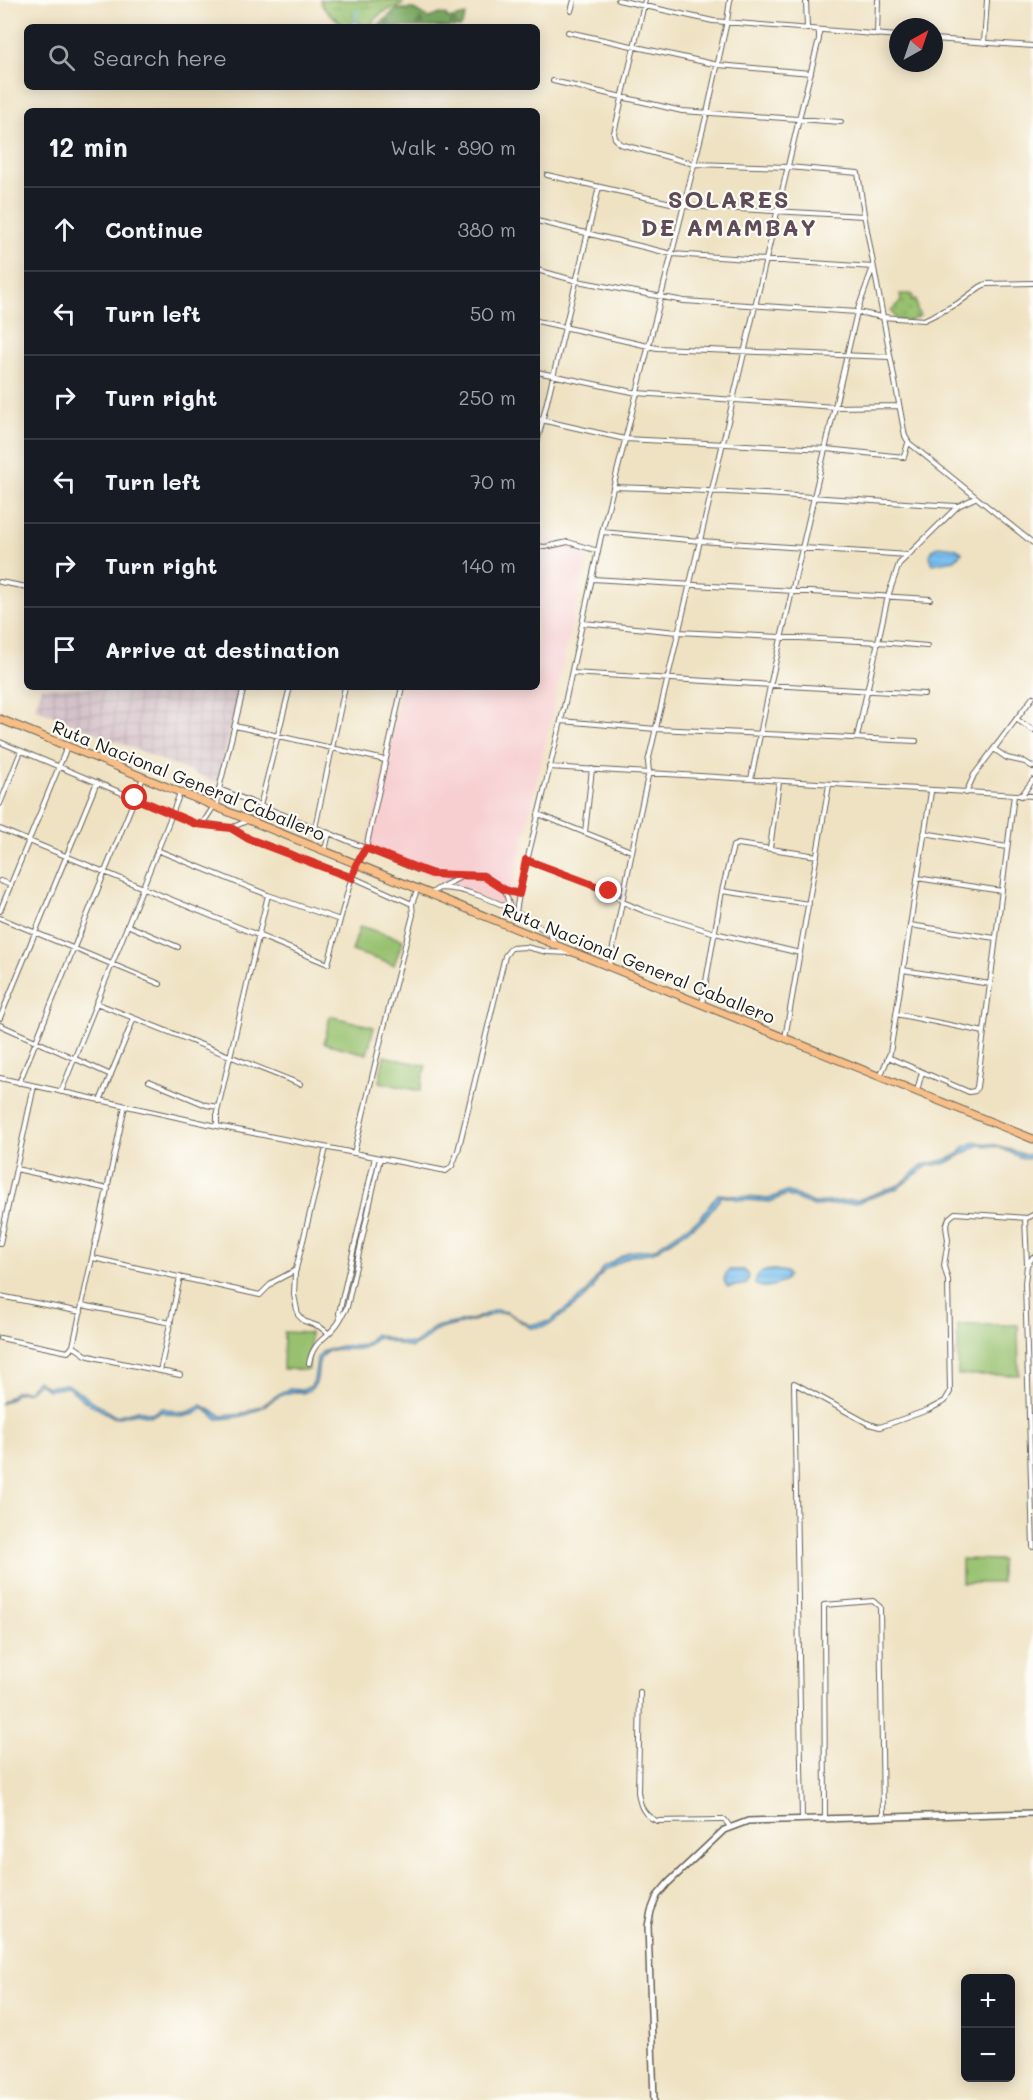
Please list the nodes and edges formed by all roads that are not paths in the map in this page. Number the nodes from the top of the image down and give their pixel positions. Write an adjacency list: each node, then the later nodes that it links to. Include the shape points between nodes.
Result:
1 (574, 0): 9 (street)
2 (618, 0): 8 (street)
3 (645, 0): 8 (street)
4 (729, 0): 10 (street)
5 (806, 0): 11 (street)
6 (878, 0): 14 (street)
7 (987, 0): 17 (street)
8 (644, 6): 10 (street); 19 (street)
9 (571, 11)
10 (727, 21): 11 (street); 20 (street)
11 (807, 29): 12 (street)
12 (819, 31): 14 (street); 21 (street)
13 (568, 32): 19 (street)
14 (877, 34): 15 (street)
15 (889, 35)
16 (943, 40): 17 (street)
17 (984, 43): 18 (street)
18 (1033, 46)
19 (634, 47): 20 (street); 23 (street)
20 (718, 65): 21 (street); 24 (street)
21 (811, 72): 25 (street)
22 (553, 81): 23 (street)
23 (623, 98): 24 (street); 27 (street, via 614,133 620,144)
24 (707, 113): 25 (street); 27 (street)
25 (799, 119): 26 (street); 28 (street)
26 (841, 122)
27 (694, 164): 28 (street); 31 (street)
28 (788, 167): 32 (street); 33 (street, via 858,172)
29 (547, 175): 30 (street)
30 (599, 187): 31 (street); 35 (street)
31 (684, 206): 32 (street); 36 (street)
32 (778, 211): 33 (street); 37 (street)
33 (864, 216): 38 (street)
34 (540, 222): 35 (street)
35 (588, 232): 36 (street); 40 (street)
36 (672, 254): 37 (street); 42 (street)
37 (766, 261): 38 (street); 43 (street)
38 (873, 267): 44 (street); 45 (street)
39 (540, 271): 40 (street)
40 (576, 281): 42 (street); 47 (street)
41 (1033, 283): 45 (street, via 986,284 924,320)
42 (661, 297): 43 (street); 48 (street)
43 (756, 304): 44 (street); 49 (street)
44 (857, 312): 45 (street); 50 (street)
45 (882, 317): 51 (street)
46 (540, 322): 47 (street)
47 (565, 327): 48 (street); 53 (street)
48 (649, 346): 49 (street); 54 (street)
49 (745, 351): 50 (street); 55 (street)
50 (847, 356): 51 (street); 57 (street)
51 (890, 357): 56 (street)
52 (540, 373): 53 (street)
53 (554, 375): 54 (street); 59 (street)
54 (637, 393): 55 (street); 61 (street)
55 (733, 400): 57 (street); 63 (street)
56 (899, 406): 57 (street); 62 (street)
57 (836, 407): 64 (street)
58 (540, 420): 59 (street)
59 (543, 420): 60 (street); 61 (street)
60 (540, 432)
61 (625, 439): 63 (street); 65 (street)
62 (909, 442): 64 (street, via 904,457); 67 (street)
63 (723, 444): 64 (street); 66 (street)
64 (826, 449): 68 (street)
65 (613, 487): 66 (street); 70 (street)
66 (712, 490): 68 (street); 71 (street)
67 (975, 498): 69 (street); 72 (street)
68 (814, 499): 69 (street); 74 (street)
69 (958, 506): 76 (street)
70 (602, 532): 71 (street); 75 (street)
71 (700, 541): 74 (street); 79 (street)
72 (1033, 543)
73 (540, 547): 75 (street, via 568,543)
74 (803, 548): 76 (street); 81 (street)
75 (598, 551): 77 (street)
76 (908, 555): 82 (street, via 894,574)
77 (592, 579): 79 (street); 84 (street)
78 (0, 582): 80 (street)
79 (690, 585): 81 (street); 85 (street)
80 (24, 586)
81 (793, 590): 82 (street); 86 (street)
82 (888, 596): 83 (street); 87 (street)
83 (930, 599)
84 (583, 623): 85 (street); 89 (street)
85 (678, 632): 86 (street); 90 (street)
86 (782, 638): 87 (street); 91 (street)
87 (879, 642): 88 (street); 96 (street)
88 (927, 646)
89 (572, 673): 90 (street); 101 (street)
90 (668, 679): 91 (street); 103 (street)
91 (770, 686): 96 (street); 105 (street)
92 (243, 690): 102 (street)
93 (289, 690): 106 (street)
94 (344, 690): 112 (street)
95 (401, 690): 114 (street)
96 (868, 691): 97 (street); 107 (street)
97 (924, 694)
98 (1032, 700): 100 (street)
99 (0, 719): 110 (highway, Ruta Nacional General Caballero)
100 (1016, 719): 104 (street); 111 (street)
101 (561, 721): 103 (street); 116 (street)
102 (235, 726): 106 (street); 126 (street)
103 (656, 729): 105 (street); 119 (street)
104 (1033, 730)
105 (761, 733): 107 (street); 121 (street)
106 (279, 736): 112 (street); 135 (street)
107 (857, 737): 108 (street)
108 (916, 741)
109 (0, 742): 113 (street)
110 (68, 746): 115 (street); 120 (highway, Ruta Nacional General Caballero)
111 (994, 749): 117 (street, via 1006,758); 129 (street)
112 (332, 750): 114 (street); 142 (street)
113 (21, 751): 115 (street); 134 (street)
114 (386, 760): 149 (street)
115 (59, 766): 123 (street); 147 (street)
116 (549, 767): 118 (street); 138 (street)
117 (1033, 767)
118 (592, 769): 119 (street); 144 (street)
119 (649, 772): 121 (street); 153 (street)
120 (143, 777): 127 (highway, Ruta Nacional General Caballero); 133 (street)
121 (751, 779): 124 (street)
122 (1033, 780): 131 (street)
123 (97, 782): 133 (street); 154 (street)
124 (779, 782): 125 (street); 150 (street)
125 (829, 785): 128 (street); 155 (street)
126 (219, 789): 135 (street); 136 (street)
127 (181, 792): 136 (highway, Ruta Nacional General Caballero); 137 (street)
128 (931, 792): 129 (street); 145 (street)
129 (966, 793): 130 (street)
130 (1014, 795): 131 (street); 148 (street)
131 (1021, 796): 132 (street)
132 (1033, 796)
133 (135, 798): 137 (street); 158 (street)
134 (0, 804)
135 (260, 806): 142 (street)
136 (216, 807): 139 (highway, Ruta Nacional General Caballero); 140 (street)
137 (172, 814): 140 (street); 151 (street)
138 (538, 814): 144 (street); 156 (street)
139 (249, 820): 141 (street); 152 (highway, Ruta Nacional General Caballero)
140 (203, 823): 141 (street)
141 (231, 828): 160 (street, via 249,839)
142 (315, 828): 146 (street)
143 (0, 829): 147 (street)
144 (585, 832): 153 (street)
145 (924, 832): 148 (street); 161 (street)
146 (329, 833): 149 (street); 152 (street)
147 (29, 841): 154 (street); 163 (street)
148 (1007, 847): 169 (street)
149 (366, 848): 157 (street); 159 (street, via 432,874)
150 (770, 848): 155 (street); 168 (street, via 733,846)
151 (157, 850): 164 (street); 172 (street)
152 (322, 851): 157 (highway, Ruta Nacional General Caballero)
153 (631, 851): 173 (street)
154 (67, 856): 158 (street); 183 (street)
155 (817, 856): 175 (street)
156 (526, 860): 171 (street); 173 (street, via 609,891)
157 (356, 865): 160 (street); 166 (highway, Ruta Nacional General Caballero)
158 (105, 872): 164 (street); 189 (street)
159 (465, 875): 165 (street); 167 (street, via 483,876)
160 (352, 878): 174 (street); 180 (street)
161 (917, 878): 169 (street); 182 (street)
162 (0, 880): 163 (street)
163 (11, 885): 177 (street)
164 (142, 887): 181 (street); 185 (street)
165 (439, 888): 170 (street); 176 (street)
166 (417, 889): 170 (highway, Ruta Nacional General Caballero); 174 (street)
167 (505, 890): 171 (street); 176 (street)
168 (722, 891): 175 (street); 184 (street)
169 (1002, 891): 186 (street)
170 (430, 894): 187 (highway, Ruta Nacional General Caballero)
171 (519, 894): 178 (street)
172 (268, 895): 180 (street); 185 (street)
173 (623, 902): 184 (street); 193 (street)
174 (412, 904): 225 (street, via 413,915)
175 (808, 904): 191 (street)
176 (511, 909): 178 (street)
177 (0, 911)
178 (516, 912): 187 (street, via 549,933)
179 (0, 918): 183 (street)
180 (340, 921): 185 (street, via 328,964)
181 (127, 925): 188 (street); 192 (street)
182 (910, 925): 186 (street); 194 (street)
183 (35, 933): 189 (street); 200 (street)
184 (715, 933): 191 (street); 198 (street)
185 (258, 935): 206 (street)
186 (996, 938): 196 (street)
187 (557, 946): 190 (highway, Ruta Nacional General Caballero)
188 (178, 947)
189 (74, 949): 192 (street); 205 (street)
190 (573, 952): 193 (highway, Ruta Nacional General Caballero); 226 (street, via 547,952 526,946 511,948 505,956 452,1166 446,1171)
191 (800, 953): 204 (street)
192 (111, 965): 195 (street); 197 (street)
193 (609, 966): 198 (highway, Ruta Nacional General Caballero)
194 (903, 970): 196 (street); 199 (street)
195 (160, 984)
196 (990, 984): 203 (street)
197 (96, 1003): 201 (street); 208 (street)
198 (702, 1005): 204 (highway, Ruta Nacional General Caballero)
199 (896, 1014): 203 (street); 207 (street)
200 (0, 1018)
201 (134, 1018): 206 (street); 210 (street)
202 (0, 1025): 205 (street)
203 (984, 1032): 209 (street, via 975,1091)
204 (785, 1038): 212 (highway, Ruta Nacional General Caballero)
205 (36, 1041): 208 (street); 214 (street)
206 (230, 1056): 215 (street); 221 (street)
207 (888, 1057): 209 (street); 212 (street)
208 (74, 1059): 210 (street); 217 (street)
209 (922, 1072): 218 (street)
210 (111, 1076): 219 (street)
211 (0, 1078): 214 (street)
212 (880, 1078): 218 (highway, Ruta Nacional General Caballero)
213 (149, 1081): 221 (street)
214 (19, 1083): 216 (street)
215 (300, 1084)
216 (34, 1086): 217 (street); 227 (street)
217 (61, 1092): 219 (street)
218 (917, 1093): 223 (highway, Ruta Nacional General Caballero)
219 (100, 1101): 220 (street)
220 (125, 1106): 222 (street); 228 (street)
221 (218, 1107): 222 (street)
222 (217, 1126): 224 (street)
223 (1033, 1139)
224 (326, 1148): 225 (street); 235 (street)
225 (354, 1153): 226 (street)
226 (377, 1158): 241 (street, via 340,1320)
227 (16, 1169): 228 (street); 231 (street)
228 (108, 1189): 233 (street)
229 (1033, 1215): 230 (street)
230 (1025, 1218): 234 (street); 252 (street, via 955,1214 949,1218 944,1266 948,1280 950,1392 945,1401 880,1427 794,1383)
231 (0, 1243)
232 (1033, 1257): 234 (street)
233 (93, 1258): 236 (street); 238 (street)
234 (1027, 1265): 247 (street)
235 (296, 1270): 236 (street, via 273,1282 260,1295); 241 (street, via 294,1295 298,1315)
236 (180, 1277): 240 (street)
237 (0, 1296): 239 (street)
238 (82, 1305): 239 (street); 240 (street)
239 (81, 1312): 243 (street)
240 (171, 1323): 245 (street)
241 (328, 1333): 244 (street, via 311,1351)
242 (0, 1338): 243 (street, via 68,1352)
243 (73, 1346): 245 (street, via 86,1355)
244 (309, 1363)
245 (160, 1371): 246 (street)
246 (180, 1375)
247 (1033, 1547)
248 (640, 1692): 253 (street, via 638,1792 647,1817 657,1821 725,1820)
249 (1033, 1813): 250 (street)
250 (883, 1817): 251 (street); 251 (street, via 880,1607 873,1601 824,1605)
251 (825, 1819): 252 (street)
252 (802, 1820): 253 (street, via 748,1821)
253 (730, 1827): 254 (street, via 668,1883 651,1911 648,1926)
254 (654, 2100)

